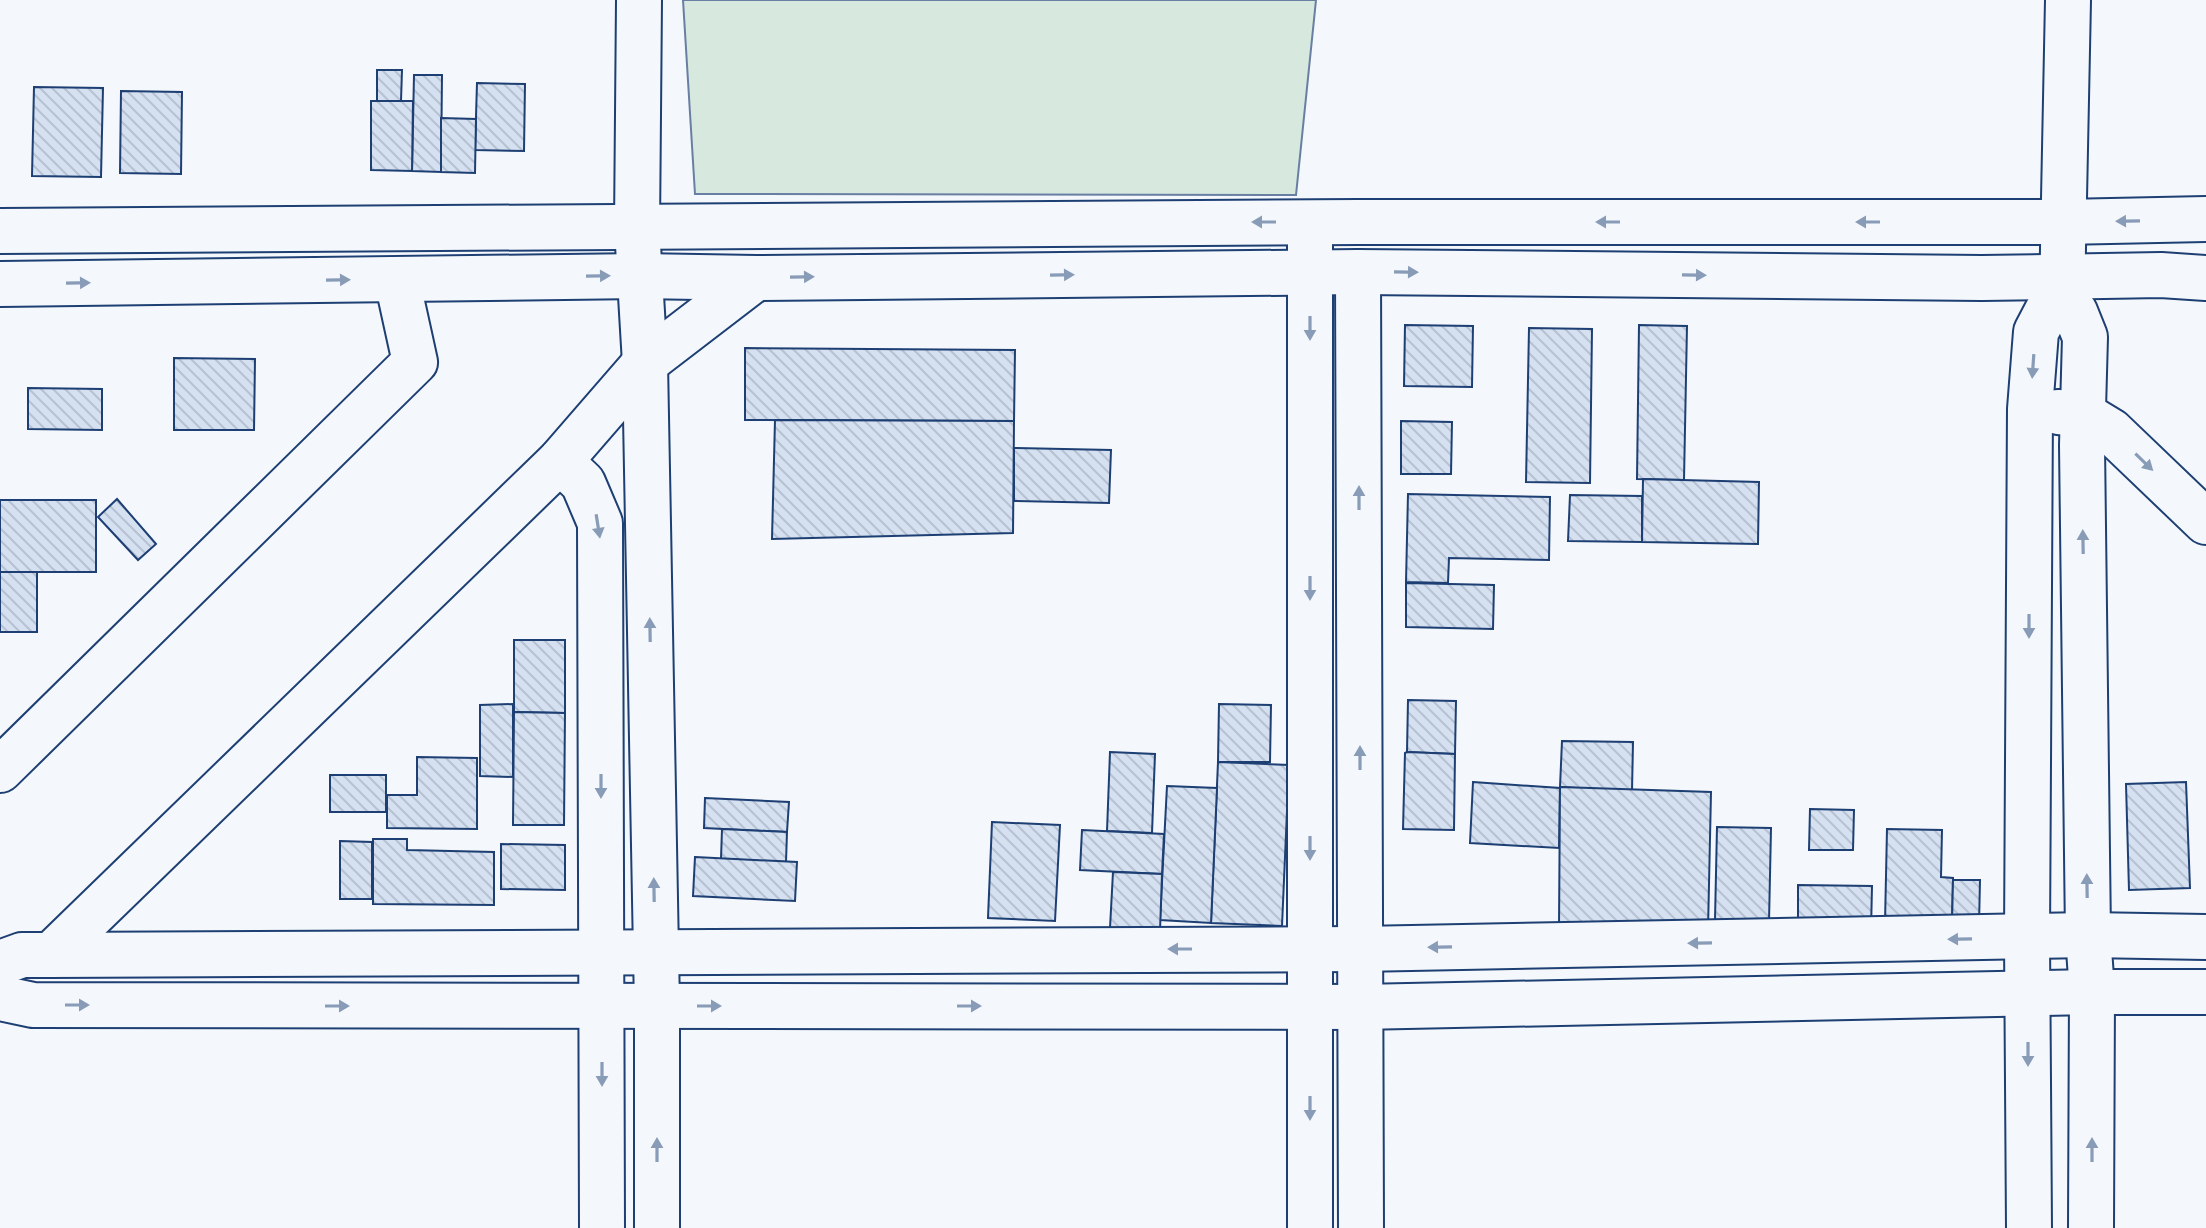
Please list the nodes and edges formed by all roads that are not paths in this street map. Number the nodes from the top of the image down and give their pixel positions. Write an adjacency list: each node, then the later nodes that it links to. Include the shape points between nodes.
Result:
1 (639, 0): 6 (street)
2 (2068, 0): 5 (street)
3 (2206, 219): 5 (street, one-way to 5)
4 (1310, 222): 5 (street, one-way to 4); 6 (street, one-way to 6); 8 (street)
5 (2063, 222): 15 (street)
6 (637, 228): 7 (street); 10 (street)
7 (0, 231)
8 (1310, 272): 9 (street); 11 (street, one-way to 8); 25 (street, one-way to 25)
9 (1358, 272): 15 (street, one-way to 15); 26 (street, one-way to 9)
10 (640, 276): 11 (street); 12 (street, one-way to 10); 16 (street)
11 (756, 278): 16 (street)
12 (397, 280): 14 (street, one-way to 12); 21 (street, via 415,362)
13 (2204, 281): 15 (street, via 2161,275)
14 (0, 284)
15 (2063, 288): 17 (street, one-way to 17, via 2036,332); 18 (street, via 2085,337)
16 (645, 363): 19 (street); 27 (street, one-way to 16)
17 (2030, 409): 18 (street); 24 (street, one-way to 24)
18 (2083, 414): 20 (street, one-way to 20, via 2111,431); 22 (street, one-way to 18)
19 (560, 461): 28 (street, one-way to 28, via 583,483 600,523); 29 (street)
20 (2206, 522)
21 (0, 770)
22 (2088, 935): 23 (street); 24 (street); 31 (street)
23 (2206, 937)
24 (2027, 938): 26 (street, one-way to 26); 33 (street)
25 (1310, 949): 26 (street); 27 (street, one-way to 27); 37 (street)
26 (1360, 949): 38 (street)
27 (655, 951): 28 (street); 36 (street)
28 (601, 952): 29 (street); 35 (street)
29 (51, 955): 30 (street, via 22,955)
30 (0, 963)
31 (2092, 992): 32 (street); 33 (street); 44 (street, one-way to 31)
32 (2206, 992)
33 (2028, 993): 38 (street); 43 (street, one-way to 43)
34 (0, 998): 35 (street, one-way to 35, via 33,1005)
35 (602, 1006): 36 (street); 39 (street, one-way to 39)
36 (657, 1006): 37 (street, one-way to 37); 40 (street, one-way to 36)
37 (1310, 1007): 38 (street); 41 (street, one-way to 41)
38 (1360, 1007): 42 (street)
39 (602, 1228)
40 (657, 1228)
41 (1310, 1228)
42 (1361, 1228)
43 (2029, 1228)
44 (2091, 1228)

